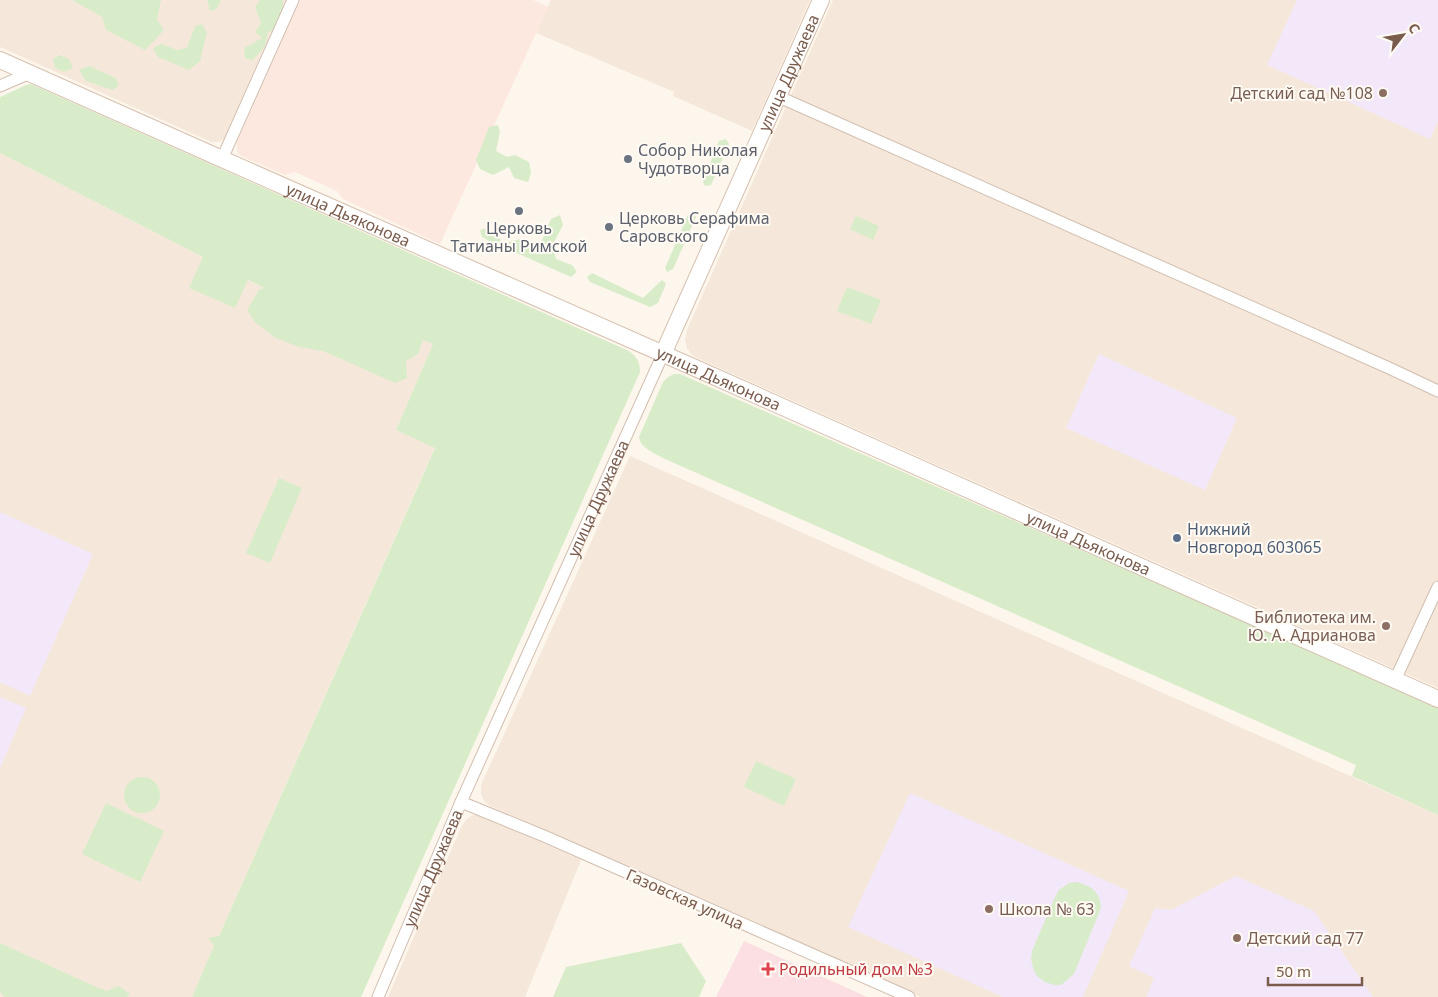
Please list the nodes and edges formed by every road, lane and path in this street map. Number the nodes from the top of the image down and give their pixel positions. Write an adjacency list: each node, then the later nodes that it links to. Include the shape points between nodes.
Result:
1 (293, 0): 7 (street)
2 (821, 0): 6 (main road, улица Дружаева)
3 (0, 60): 4 (main road, улица Дьяконова)
4 (30, 73): 5 (street); 7 (main road, улица Дьяконова)
5 (0, 86)
6 (778, 96): 8 (main road, улица Дружаева); 9 (street)
7 (222, 160): 8 (main road, улица Дьяконова)
8 (662, 354): 11 (main road, улица Дьяконова); 13 (street, улица Дружаева)
9 (1438, 391)
10 (1438, 587): 11 (street)
11 (1395, 680): 12 (main road, улица Дьяконова)
12 (1438, 700)
13 (461, 802): 14 (street, улица Дружаева); 15 (street, Газовская улица)
14 (378, 997)
15 (909, 997)

